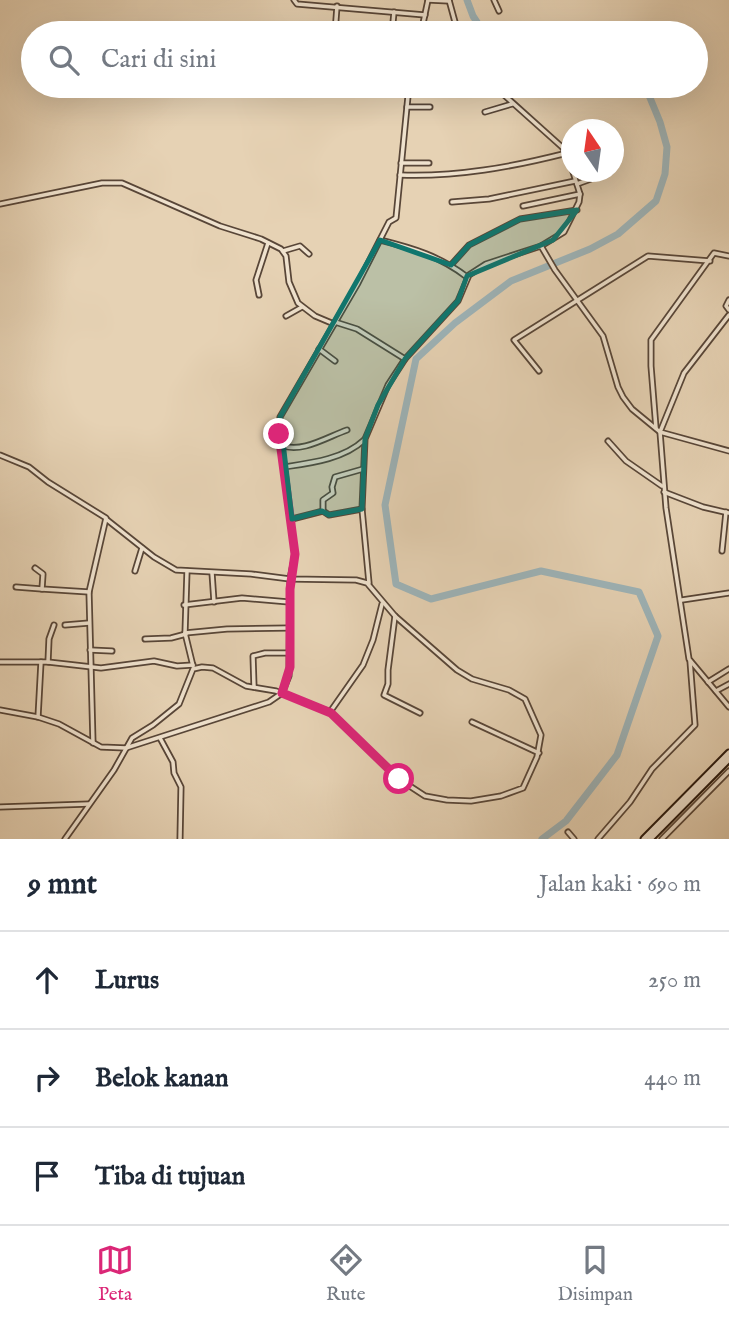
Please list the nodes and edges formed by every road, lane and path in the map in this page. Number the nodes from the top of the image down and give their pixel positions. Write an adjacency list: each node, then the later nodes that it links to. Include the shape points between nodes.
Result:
1 (294, 0): 5 (street, via 297,4)
2 (428, 0): 3 (street); 8 (street)
3 (449, 0): 12 (street)
4 (494, 0): 6 (street)
5 (337, 6): 7 (street); 9 (street)
6 (499, 11)
7 (394, 12): 8 (street); 10 (street)
8 (420, 15): 11 (street)
9 (336, 21)
10 (393, 21)
11 (420, 21)
12 (455, 21)
13 (408, 98): 16 (street)
14 (506, 98): 15 (street)
15 (512, 104): 18 (street); 19 (street)
16 (407, 107): 17 (street); 21 (street)
17 (430, 107)
18 (485, 112)
19 (561, 148)
20 (561, 157): 23 (street, via 463,173)
21 (401, 163): 22 (street); 23 (street)
22 (429, 163)
23 (400, 175): 30 (street, via 396,216)
24 (576, 182): 25 (street); 26 (street)
25 (579, 194): 28 (street); 29 (street)
26 (452, 202)
27 (0, 204): 31 (street, via 122,183)
28 (523, 206)
29 (577, 210): 32 (street, via 564,232); 37 (street, via 520,219 469,245)
30 (380, 240): 37 (street, via 418,249); 46 (street)
31 (268, 243): 33 (street); 39 (street, via 256,279)
32 (541, 246): 38 (street, via 486,264); 41 (street)
33 (283, 251): 34 (street, via 300,246); 42 (street, via 289,282)
34 (309, 254)
35 (729, 256): 36 (street, via 714,253)
36 (710, 261): 41 (street, via 648,256); 52 (street, via 651,340)
37 (451, 265): 38 (street)
38 (467, 276): 48 (street, via 458,301)
39 (260, 295)
40 (729, 300): 43 (street)
41 (578, 302): 50 (street, via 514,340); 52 (street, via 603,336 623,397)
42 (302, 307): 45 (street); 46 (street)
43 (729, 310)
44 (729, 315): 52 (street, via 684,373)
45 (286, 316)
46 (334, 323): 47 (street); 48 (street, via 357,330)
47 (319, 349): 49 (street); 55 (street, via 281,415)
48 (405, 359): 53 (street, via 388,385)
49 (335, 361)
50 (539, 371)
51 (347, 430): 55 (street, via 302,446)
52 (658, 430): 56 (street); 60 (street)
53 (365, 439): 58 (street, via 348,452); 59 (street)
54 (608, 441): 60 (street)
55 (281, 445): 58 (street)
56 (729, 451)
57 (0, 455): 64 (street, via 29,467)
58 (284, 467): 65 (street)
59 (363, 469): 61 (street); 62 (street, via 335,477 333,493 323,500)
60 (664, 490): 63 (street); 78 (street)
61 (362, 509): 62 (street, via 329,515); 73 (street)
62 (323, 511): 65 (street)
63 (727, 513): 67 (street)
64 (106, 519): 66 (street); 76 (street)
65 (292, 519): 72 (street, via 295,554)
66 (142, 548): 69 (street); 70 (street, via 169,567)
67 (722, 551)
68 (35, 568): 75 (street, via 43,574)
69 (135, 571)
70 (187, 571): 71 (street); 82 (street)
71 (212, 573): 72 (street); 79 (street)
72 (290, 579): 73 (street); 80 (street)
73 (369, 584): 81 (street)
74 (16, 587): 75 (street)
75 (43, 589): 76 (street)
76 (89, 592): 84 (street)
77 (729, 593): 78 (street)
78 (682, 600): 93 (street)
79 (214, 602): 80 (street, via 242,598); 82 (street)
80 (289, 602): 87 (street)
81 (382, 604): 83 (street); 107 (street, via 363,665)
82 (184, 605): 88 (street)
83 (395, 616): 108 (street, via 384,694); 116 (street, via 463,674 525,699 541,735)
84 (89, 623): 86 (street); 90 (street)
85 (54, 625): 96 (street)
86 (65, 625)
87 (289, 628): 88 (street); 92 (street)
88 (186, 634): 89 (street); 98 (street)
89 (145, 639)
90 (90, 650): 91 (street); 97 (street)
91 (111, 651)
92 (290, 653): 102 (street, via 253,656); 104 (street)
93 (689, 659): 100 (street); 128 (street, via 695,725 652,769)
94 (0, 662): 95 (street)
95 (41, 662): 96 (street); 109 (street)
96 (48, 662): 97 (street)
97 (92, 667): 98 (street, via 154,661); 114 (street)
98 (194, 667): 102 (street, via 218,670); 111 (street, via 179,704)
99 (729, 669): 100 (street)
100 (708, 682): 103 (street)
101 (729, 684): 103 (street)
102 (254, 687): 104 (street)
103 (716, 691): 105 (street)
104 (284, 695): 107 (street); 112 (street)
105 (729, 707)
106 (0, 710): 109 (street)
107 (330, 712): 116 (street, via 399,779 436,799 478,800 523,789)
108 (420, 713)
109 (38, 717): 114 (street)
110 (472, 722): 116 (street)
111 (144, 730): 113 (street); 115 (street)
112 (159, 737): 113 (street); 126 (street, via 181,787)
113 (152, 740): 115 (street)
114 (93, 743): 115 (street)
115 (125, 750): 121 (street)
116 (538, 753)
117 (729, 753): 120 (main road)
118 (729, 759): 120 (main road)
119 (729, 771): 124 (street)
120 (707, 778): 124 (main road)
121 (89, 804): 122 (street); 125 (street)
122 (0, 807)
123 (568, 832): 127 (street)
124 (658, 836): 129 (main road); 130 (main road)
125 (65, 839)
126 (180, 839)
127 (574, 839)
128 (598, 839)
129 (644, 839)
130 (650, 839)

